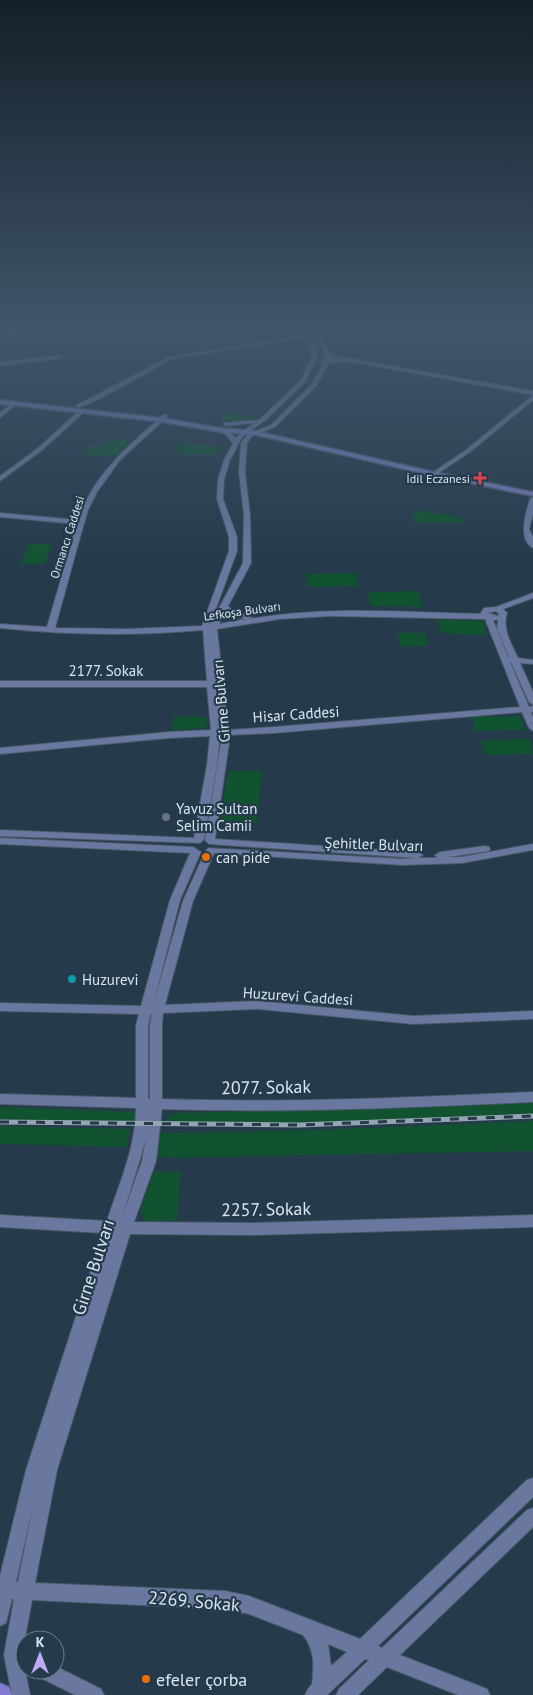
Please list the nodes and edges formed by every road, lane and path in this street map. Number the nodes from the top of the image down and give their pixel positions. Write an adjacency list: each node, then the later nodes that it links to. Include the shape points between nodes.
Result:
1 (70, 408): 6 (main road)
2 (72, 408): 6 (main road)
3 (275, 408): 8 (main road)
4 (292, 408): 11 (main road, via 273,426)
5 (519, 408): 14 (main road)
6 (80, 409): 7 (main road); 13 (main road); 15 (main road, via 39,450)
7 (164, 418): 9 (main road); 10 (main road); 19 (main road, Ormancı Caddesi, via 106,474 87,504)
8 (265, 418): 9 (main road, via 250,424); 11 (main road)
9 (226, 424): 11 (main road)
10 (220, 430): 11 (main road); 12 (main road)
11 (254, 431): 12 (main road); 14 (main road); 23 (main road, via 246,437 242,453 247,515 246,563)
12 (236, 442): 27 (main road, via 224,468 220,488 234,551)
13 (0, 472)
14 (437, 473): 16 (main road)
15 (0, 479)
16 (533, 493)
17 (533, 499): 20 (main road, via 526,529)
18 (0, 515): 19 (main road)
19 (82, 522): 29 (main road, Ormancı Caddesi)
20 (533, 546)
21 (533, 595): 24 (main road)
22 (533, 600): 24 (main road)
23 (224, 606): 26 (main road, via 231,614); 27 (main road)
24 (501, 614): 25 (main road); 31 (main road, via 500,629)
25 (487, 615): 26 (main road, Lefkoşa Bulvarı, via 333,609); 27 (main road, Lefkoşa Bulvarı, via 308,614); 30 (main road)
26 (248, 617): 27 (main road, Lefkoşa Bulvarı)
27 (210, 625): 29 (main road, Lefkoşa Bulvarı, via 170,630); 34 (main road, Girne Bulvarı); 38 (main road, Girne Bulvarı)
28 (0, 626): 29 (main road, Lefkoşa Bulvarı)
29 (51, 629)
30 (503, 658): 31 (main road); 36 (main road)
31 (513, 659): 32 (main road); 35 (main road)
32 (533, 662)
33 (0, 684): 34 (main road, 2177. Sokak)
34 (212, 684): 38 (main road, Girne Bulvarı)
35 (533, 702)
36 (529, 709): 37 (main road); 38 (main road, Hisar Caddesi, via 275,730)
37 (533, 728)
38 (220, 731): 39 (main road, Hisar Caddesi); 43 (main road, Girne Bulvarı); 44 (main road, Girne Bulvarı, via 221,777)
39 (0, 751)
40 (0, 833): 43 (main road, Şehitler Bulvarı)
41 (533, 840): 44 (main road, Şehitler Bulvarı, via 475,851 428,855)
42 (0, 841): 43 (main road, Şehitler Bulvarı)
43 (196, 845): 44 (main road, Şehitler Bulvarı); 44 (main road, Şehitler Bulvarı); 47 (main road, Girne Bulvarı, via 174,900)
44 (211, 846): 45 (main road, Şehitler Bulvarı, via 402,862 462,860); 47 (main road, Girne Bulvarı, via 188,901)
45 (533, 847)
46 (0, 1007): 47 (main road, Huzurevi Caddesi)
47 (152, 1010): 48 (main road, Huzurevi Caddesi, via 258,1005 413,1020); 51 (main road, Girne Bulvarı, via 156,1025)
48 (533, 1015)
49 (533, 1097): 51 (main road, 2077. Sokak, via 228,1106)
50 (0, 1099): 51 (main road, 2077. Sokak)
51 (149, 1105): 54 (main road, Girne Bulvarı, via 149,1161)
52 (0, 1221): 54 (main road, 2257. Sokak)
53 (533, 1221): 54 (main road, 2257. Sokak, via 252,1229)
54 (118, 1228): 57 (main road, Girne Bulvarı, via 34,1470); 58 (main road, Girne Bulvarı, via 49,1470)
55 (533, 1486): 62 (main road)
56 (533, 1516): 63 (main road)
57 (5, 1590): 58 (main road, 2269. Sokak); 59 (main road, Girne Bulvarı)
58 (24, 1591): 60 (main road, 2269. Sokak, via 225,1600 249,1605); 61 (main road, Girne Bulvarı)
59 (0, 1617)
60 (308, 1627): 62 (main road, 2269. Sokak); 66 (main road, via 318,1637 322,1654)
61 (21, 1630)
62 (364, 1648): 63 (main road, 2269. Sokak); 66 (main road)
63 (385, 1656): 69 (main road); 70 (main road, 2269. Sokak)
64 (20, 1680): 67 (main road, Girne Bulvarı)
65 (64, 1680): 68 (main road)
66 (318, 1692)
67 (21, 1695)
68 (95, 1695)
69 (345, 1695)
70 (481, 1695)

